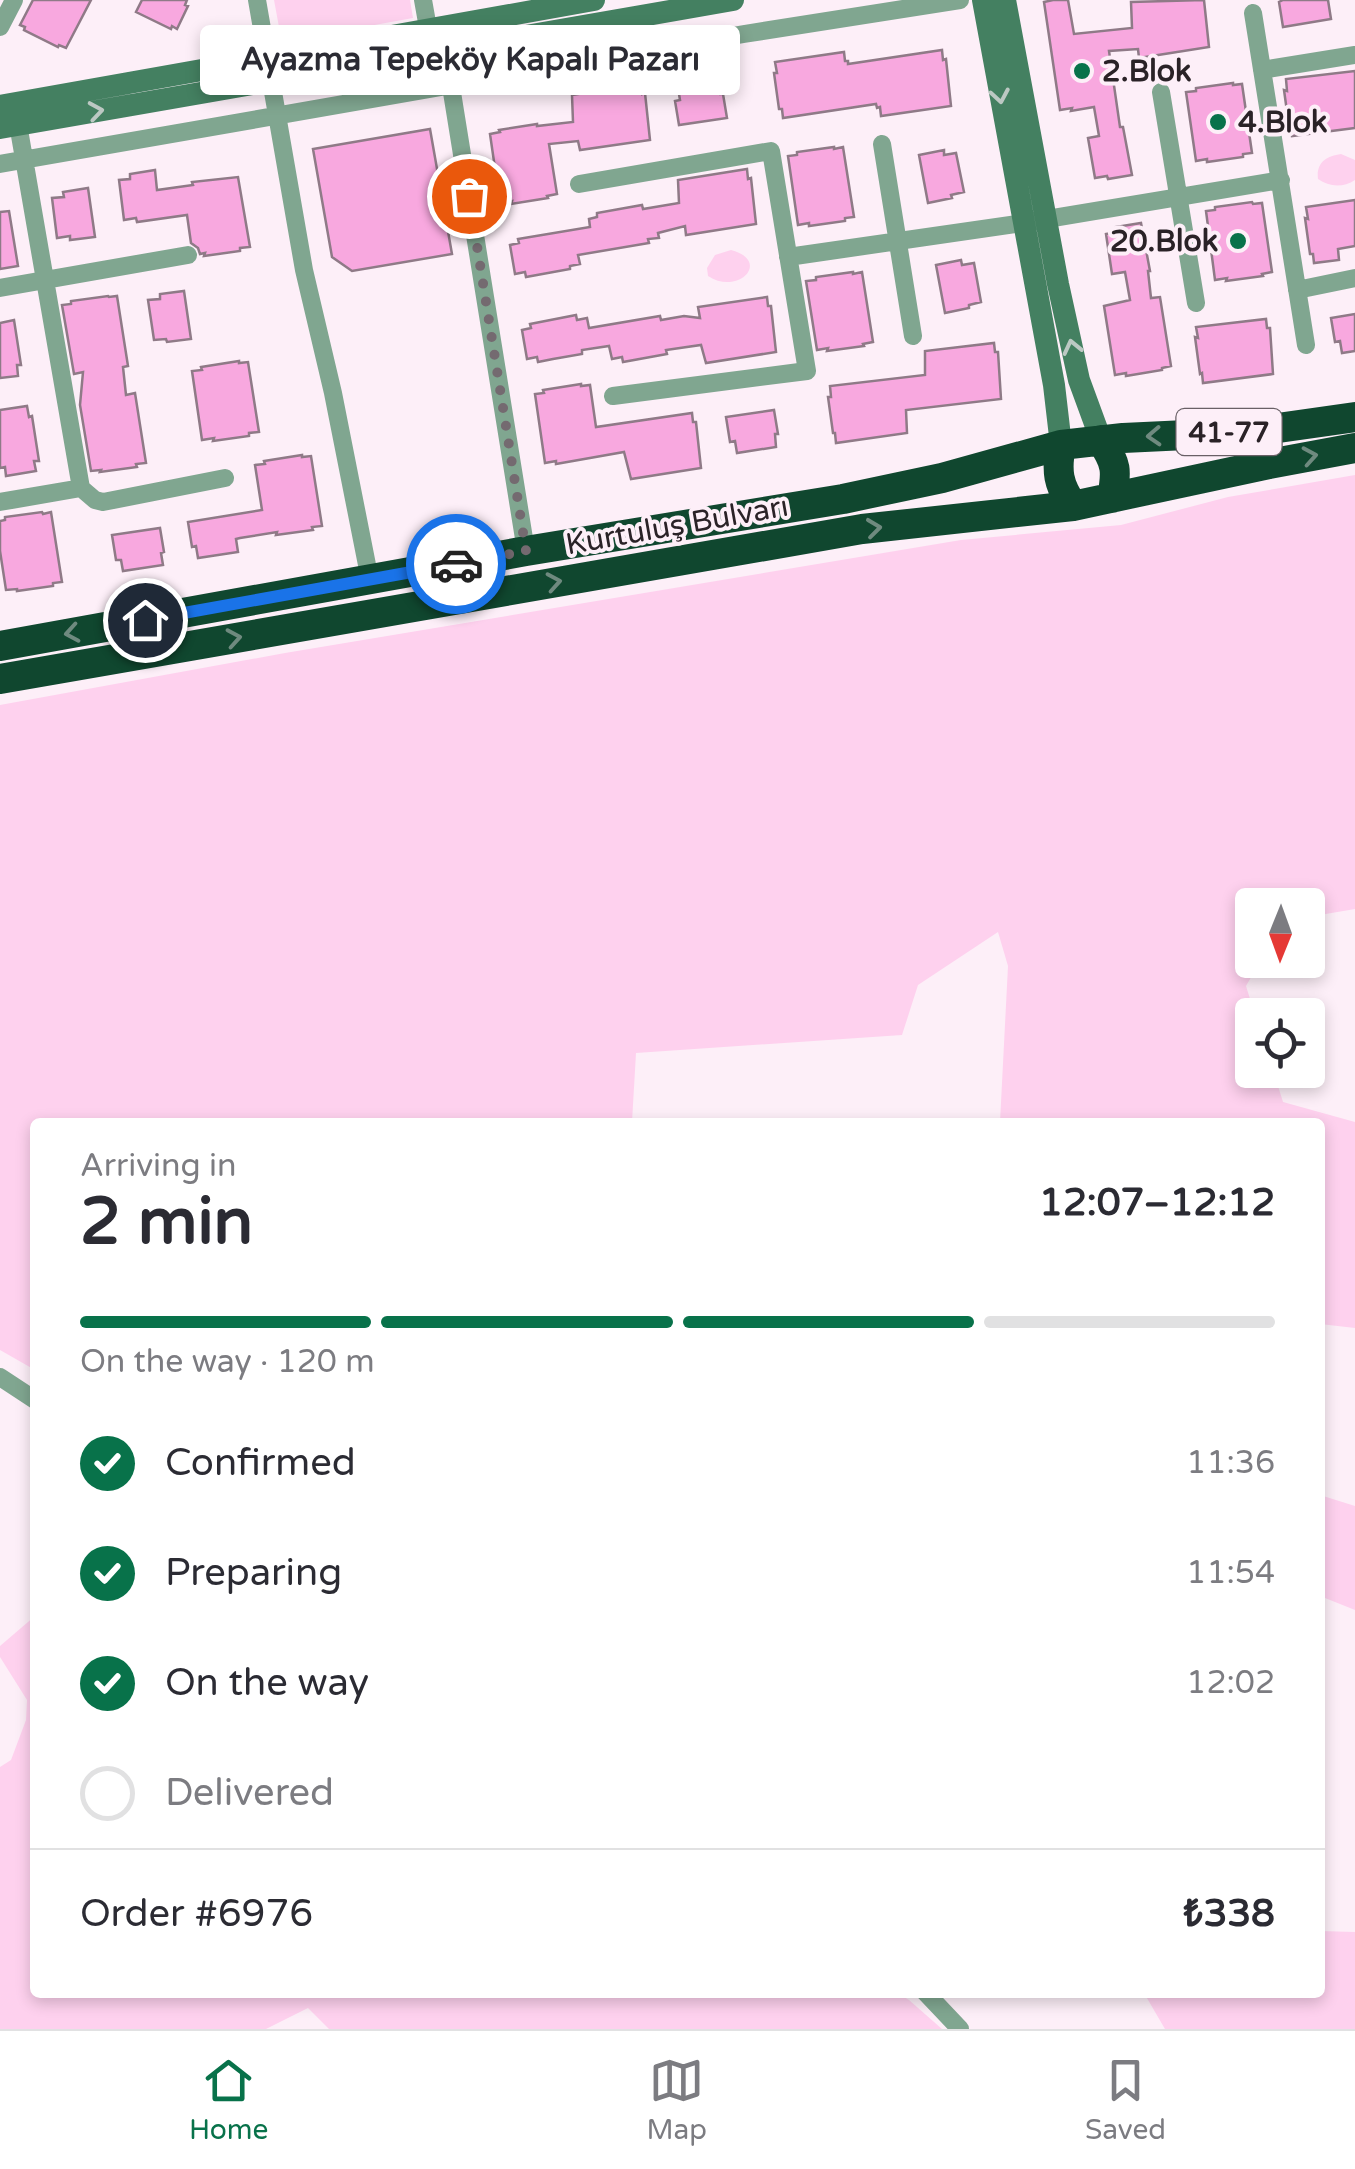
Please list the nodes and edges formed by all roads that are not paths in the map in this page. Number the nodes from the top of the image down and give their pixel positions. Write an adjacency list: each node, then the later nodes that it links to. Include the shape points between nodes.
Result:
1 (14, 0): 10 (street)
2 (257, 0): 14 (street)
3 (423, 0): 11 (street)
4 (594, 0): 11 (main road)
5 (733, 0): 12 (main road)
6 (960, 0): 16 (street)
7 (983, 0): 27 (main road, one-way to 27)
8 (1005, 0): 27 (main road)
9 (1254, 13): 15 (street)
10 (0, 27)
11 (428, 28): 14 (main road)
12 (445, 49): 14 (main road); 16 (street)
13 (1355, 55): 15 (street)
14 (268, 70): 18 (main road); 19 (street); 20 (main road, one-way to 14)
15 (1262, 70): 24 (street)
16 (451, 85): 19 (street); 48 (street)
17 (1161, 92): 26 (street)
18 (0, 106)
19 (278, 115): 22 (street); 49 (street)
20 (9, 126): 22 (street)
21 (882, 144): 28 (street)
22 (24, 160): 23 (street); 32 (street)
23 (0, 164)
24 (1280, 180): 26 (street); 34 (street)
25 (580, 184): 30 (street, via 771,151)
26 (1177, 198): 27 (street); 35 (street)
27 (1034, 221): 28 (street); 40 (main road, one-way to 27); 41 (main road)
28 (899, 240): 30 (street); 36 (street)
29 (188, 255): 32 (street)
30 (788, 257): 38 (street, via 807,370)
31 (1355, 278): 34 (street)
32 (45, 280): 33 (street); 44 (street)
33 (0, 288)
34 (1296, 290): 37 (street)
35 (1196, 303)
36 (913, 336)
37 (1306, 345)
38 (613, 396)
39 (1355, 418): 40 (highway, 41-77, one-way to 40)
40 (1101, 440): 41 (highway); 45 (highway, via 1114,461)
41 (1061, 445): 47 (highway, via 1057,472); 48 (highway, Kurtuluş Bulvarı, via 843,499)
42 (1355, 448): 45 (highway, 41-77, one-way to 42)
43 (225, 478): 44 (street, via 103,502)
44 (82, 488): 46 (street)
45 (1112, 498): 47 (highway)
46 (0, 502)
47 (1073, 506): 51 (highway, Kurtuluş Bulvarı, one-way to 47, via 862,529)
48 (526, 551): 49 (highway, Kurtuluş Bulvarı)
49 (370, 580): 50 (highway, Kurtuluş Bulvarı, one-way to 50)
50 (0, 646)
51 (0, 679)
52 (0, 1377): 53 (street)
53 (30, 1397)
54 (930, 1998): 55 (street)
55 (960, 2029)

